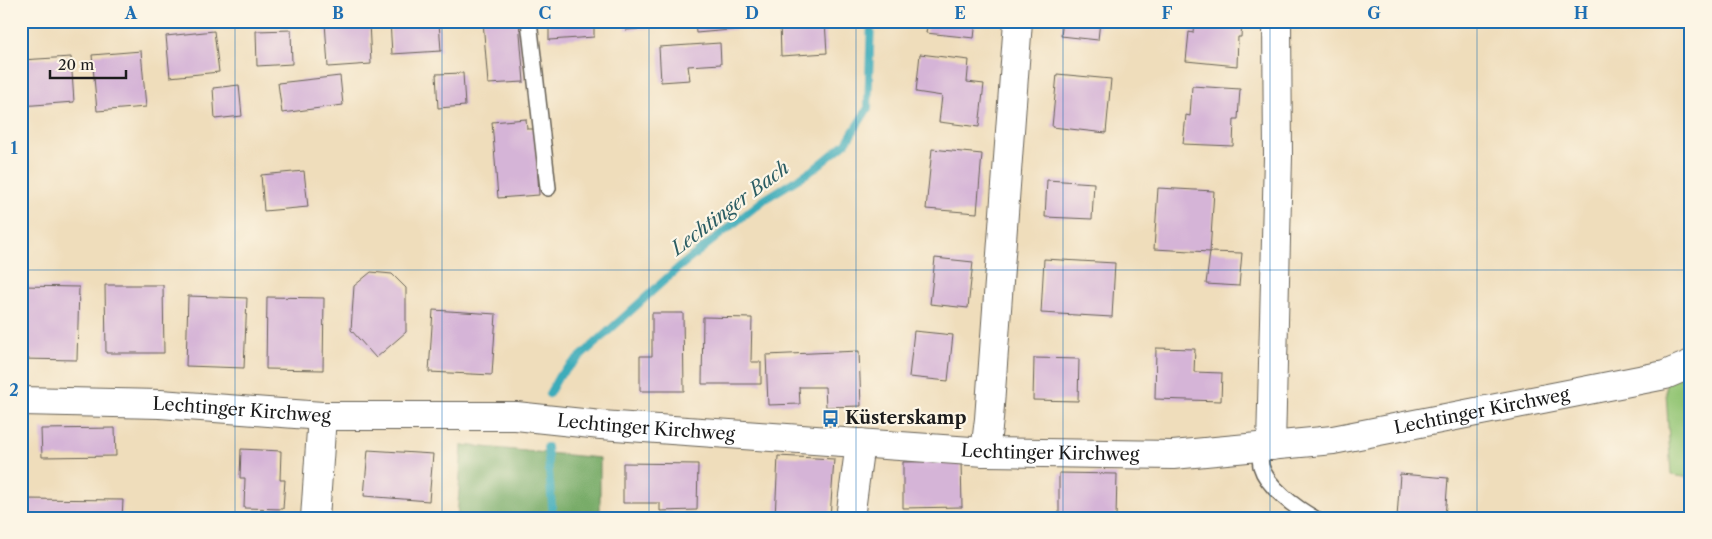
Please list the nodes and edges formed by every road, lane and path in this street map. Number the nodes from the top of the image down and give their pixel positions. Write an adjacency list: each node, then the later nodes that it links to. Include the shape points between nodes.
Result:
1 (529, 21): 4 (lane)
2 (1018, 21): 10 (street)
3 (1278, 21): 9 (street, via 1278,156)
4 (548, 188)
5 (1691, 364): 9 (street, Lechtinger Kirchweg, via 1665,375 1333,440)
6 (21, 401): 7 (street, Lechtinger Kirchweg, via 160,404)
7 (322, 416): 8 (street, Lechtinger Kirchweg, via 516,416); 11 (street)
8 (860, 443): 10 (street, Lechtinger Kirchweg); 12 (street)
9 (1265, 446): 10 (street, Lechtinger Kirchweg, via 1173,456); 13 (lane, via 1262,468 1275,489 1299,510)
10 (985, 452)
11 (315, 518)
12 (850, 518)
13 (1314, 518)

